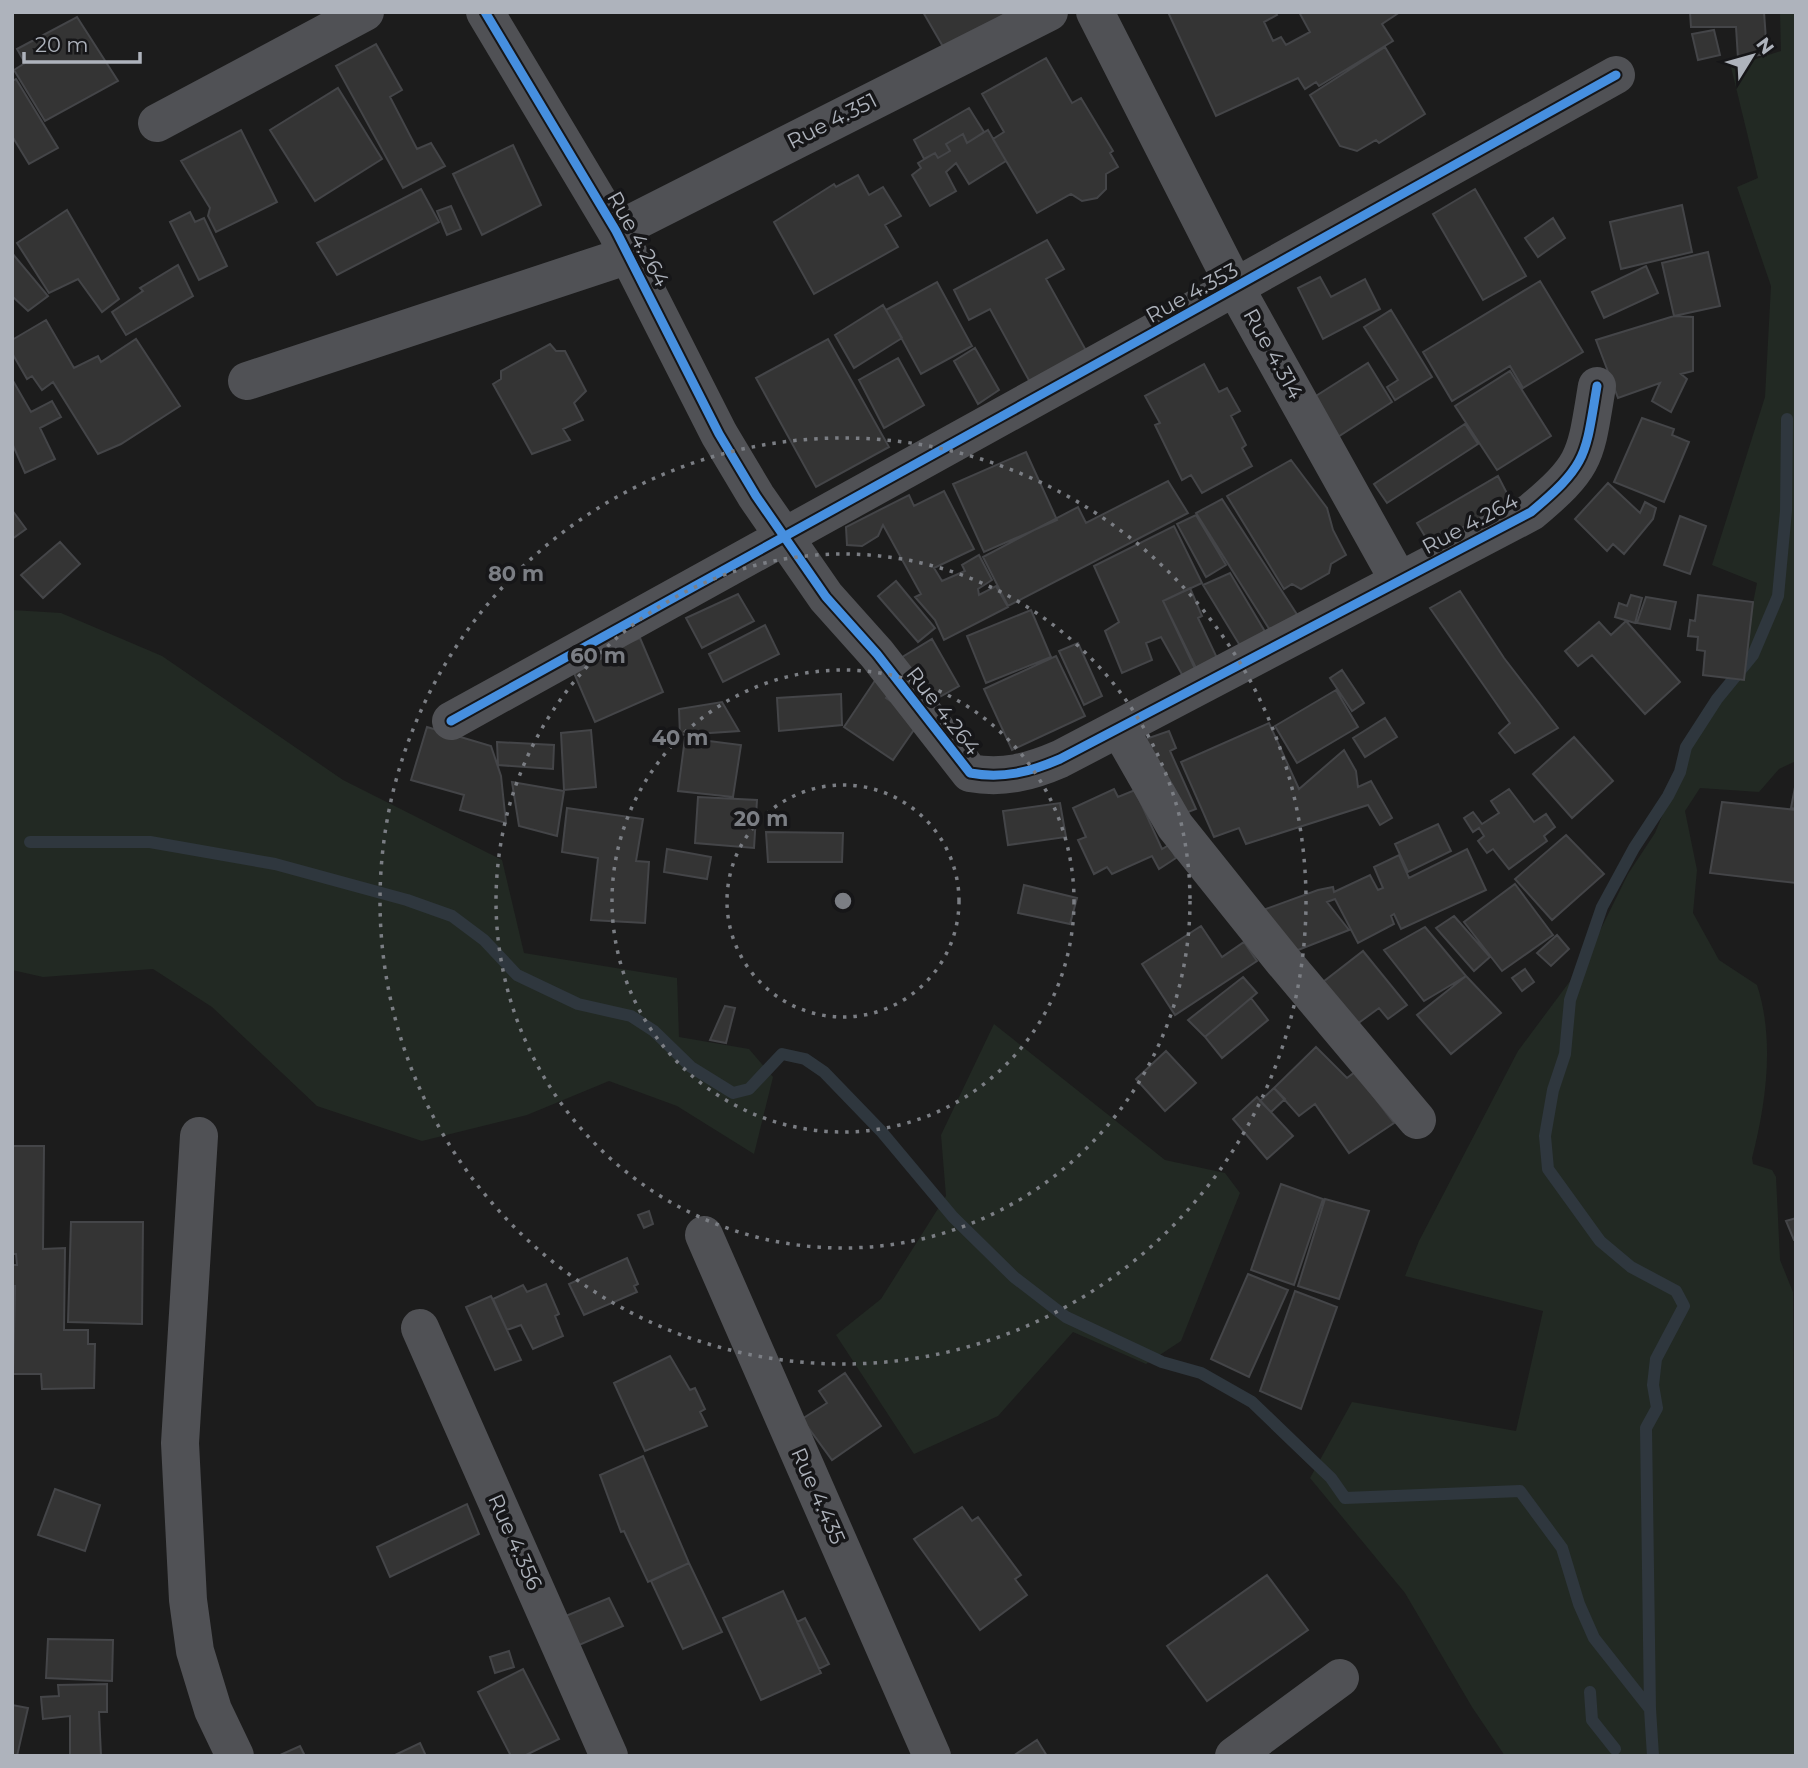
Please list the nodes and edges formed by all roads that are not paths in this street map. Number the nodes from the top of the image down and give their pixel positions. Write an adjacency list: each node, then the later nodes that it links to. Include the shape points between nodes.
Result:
1 (365, 12): 6 (street)
2 (485, 12): 7 (street, Rue 4.264)
3 (1049, 12): 7 (street, Rue 4.351)
4 (1095, 12): 8 (street, Rue 4.314)
5 (1616, 75): 8 (street, Rue 4.353)
6 (157, 123)
7 (622, 243): 9 (street, Rue 4.351); 11 (street, Rue 4.264, via 719,434)
8 (1236, 289): 11 (street, Rue 4.353); 12 (street, Rue 4.314)
9 (247, 381)
10 (1598, 386): 12 (street, Rue 4.264, via 1586,453 1568,481 1531,512)
11 (782, 536): 13 (street, Rue 4.353); 14 (street, Rue 4.264, via 970,773 993,777 1039,768)
12 (1399, 581): 14 (street, Rue 4.264)
13 (451, 721)
14 (1119, 729): 15 (street, via 1183,836)
15 (1417, 1120)
16 (199, 1136): 20 (street, via 180,1443 188,1600 195,1651 213,1710)
17 (704, 1235): 22 (street, Rue 4.435)
18 (420, 1328): 21 (street, Rue 4.356)
19 (1339, 1678): 23 (street)
20 (235, 1756)
21 (609, 1756)
22 (932, 1756)
23 (1234, 1756)

